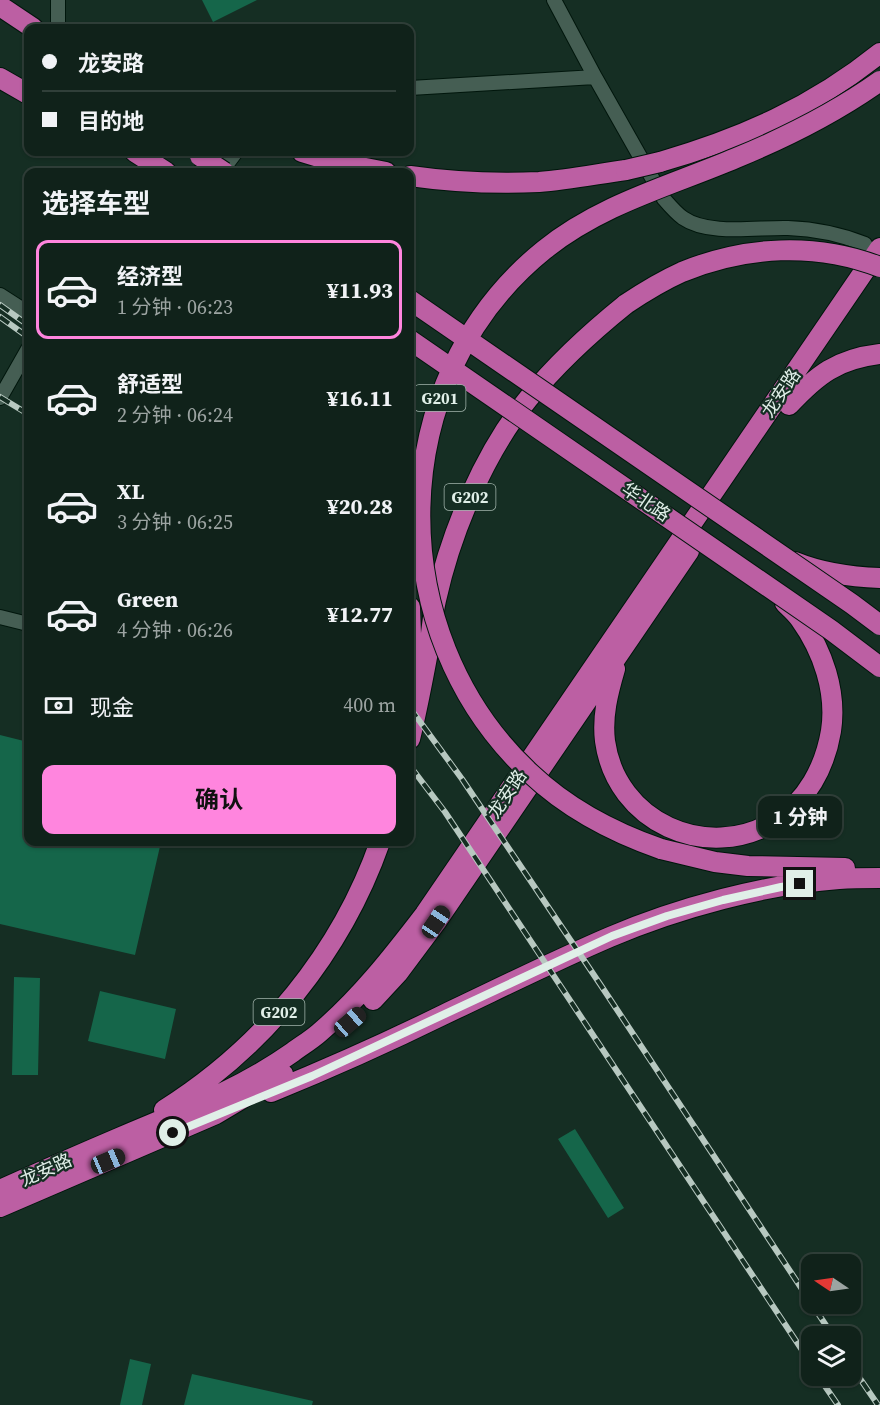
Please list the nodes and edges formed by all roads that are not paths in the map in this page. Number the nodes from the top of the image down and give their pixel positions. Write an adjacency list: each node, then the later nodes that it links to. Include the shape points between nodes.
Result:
1 (58, 0): 5 (street)
2 (554, 0): 7 (street)
3 (0, 6): 4 (highway)
4 (27, 24)
5 (58, 24)
6 (880, 53): 22 (highway, bridge, via 794,110 726,140 660,162 540,182 489,183)
7 (595, 77): 10 (street); 23 (street, via 664,199 685,220 723,229 813,230)
8 (0, 78): 12 (highway)
9 (880, 81): 44 (highway, G201, bridge, via 787,136 591,218 565,233 518,273 461,349 437,404 423,466 419,522 433,612 454,668 507,750 554,794 630,838 689,857 748,866)
10 (414, 88)
11 (0, 90): 13 (street)
12 (24, 91)
13 (24, 93)
14 (130, 156): 18 (highway)
15 (141, 156): 19 (highway)
16 (200, 156): 20 (highway, bridge)
17 (315, 156): 21 (highway)
18 (144, 168)
19 (160, 168)
20 (217, 168)
21 (366, 168)
22 (414, 177)
23 (872, 246): 47 (highway, 龙安路, via 425,914 387,964 325,1028 277,1063 212,1099)
24 (880, 267): 42 (highway, G202, bridge, via 850,257 798,249 714,261 653,287 589,334 527,400 507,428 469,499 435,601)
25 (880, 271): 33 (highway, 龙安路)
26 (0, 295): 28 (street)
27 (414, 303): 34 (highway, 华北路, bridge)
28 (24, 310)
29 (414, 343): 36 (highway, 华北路, bridge)
30 (879, 354): 33 (highway, via 836,365)
31 (24, 357): 32 (street)
32 (0, 398)
33 (789, 405): 40 (highway, 龙安路)
34 (783, 557): 35 (highway, bridge, via 821,571); 39 (highway, 华北路, bridge)
35 (880, 578)
36 (769, 587): 40 (highway, bridge, via 800,619 813,641 829,682 832,724 824,759 806,794 776,821 759,829 736,836 712,837 671,829 649,817 620,785 605,741 605,716 612,676); 41 (highway, 华北路, bridge)
37 (0, 617): 38 (street)
38 (24, 623)
39 (880, 625)
40 (625, 645): 46 (highway, 龙安路, via 398,973 325,1045)
41 (880, 667)
42 (414, 714)
43 (379, 846): 47 (highway, G202, via 353,906 303,985 243,1049 205,1082)
44 (880, 872)
45 (880, 878): 46 (highway, via 781,887 667,916 612,936 312,1076)
46 (216, 1114): 49 (highway, 龙安路)
47 (122, 1136): 48 (highway, 龙安路 / G202)
48 (0, 1190)
49 (0, 1208)

